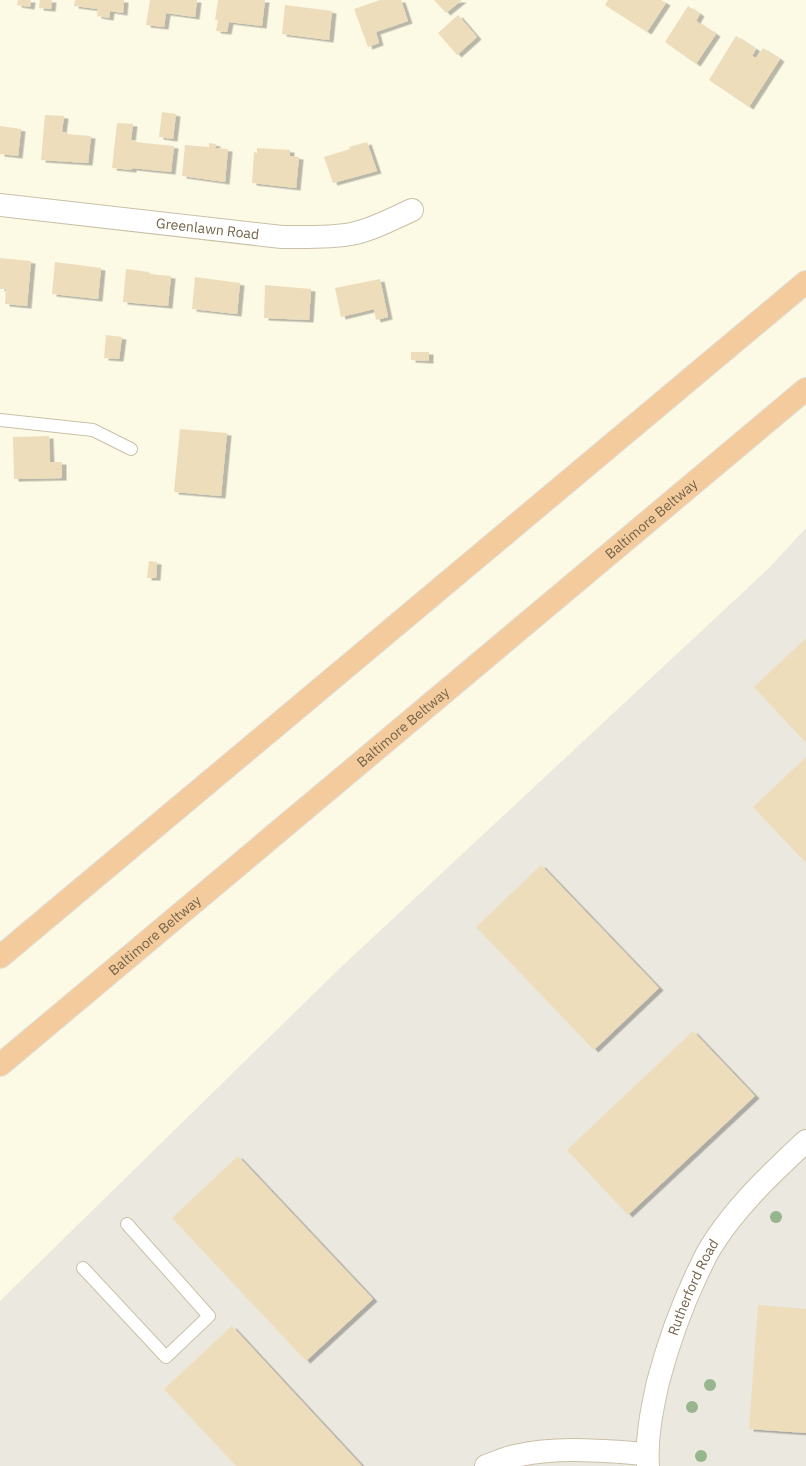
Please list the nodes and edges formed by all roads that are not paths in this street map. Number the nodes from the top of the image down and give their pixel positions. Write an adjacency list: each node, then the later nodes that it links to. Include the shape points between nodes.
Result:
1 (0, 205): 2 (street, Greenlawn Road, via 282,237 317,238 352,234 383,224)
2 (412, 210)
3 (806, 282): 7 (highway)
4 (806, 390): 8 (highway, Baltimore Beltway)
5 (0, 420): 6 (lane, via 93,430)
6 (131, 449)
7 (0, 957)
8 (0, 1065)
9 (806, 1142): 12 (street, Rutherford Road, via 738,1210 709,1250 682,1304 665,1355 653,1405)
10 (127, 1224): 11 (lane, via 210,1316 166,1357)
11 (83, 1268)
12 (648, 1460): 13 (street, via 569,1449 513,1456)
13 (486, 1466)

